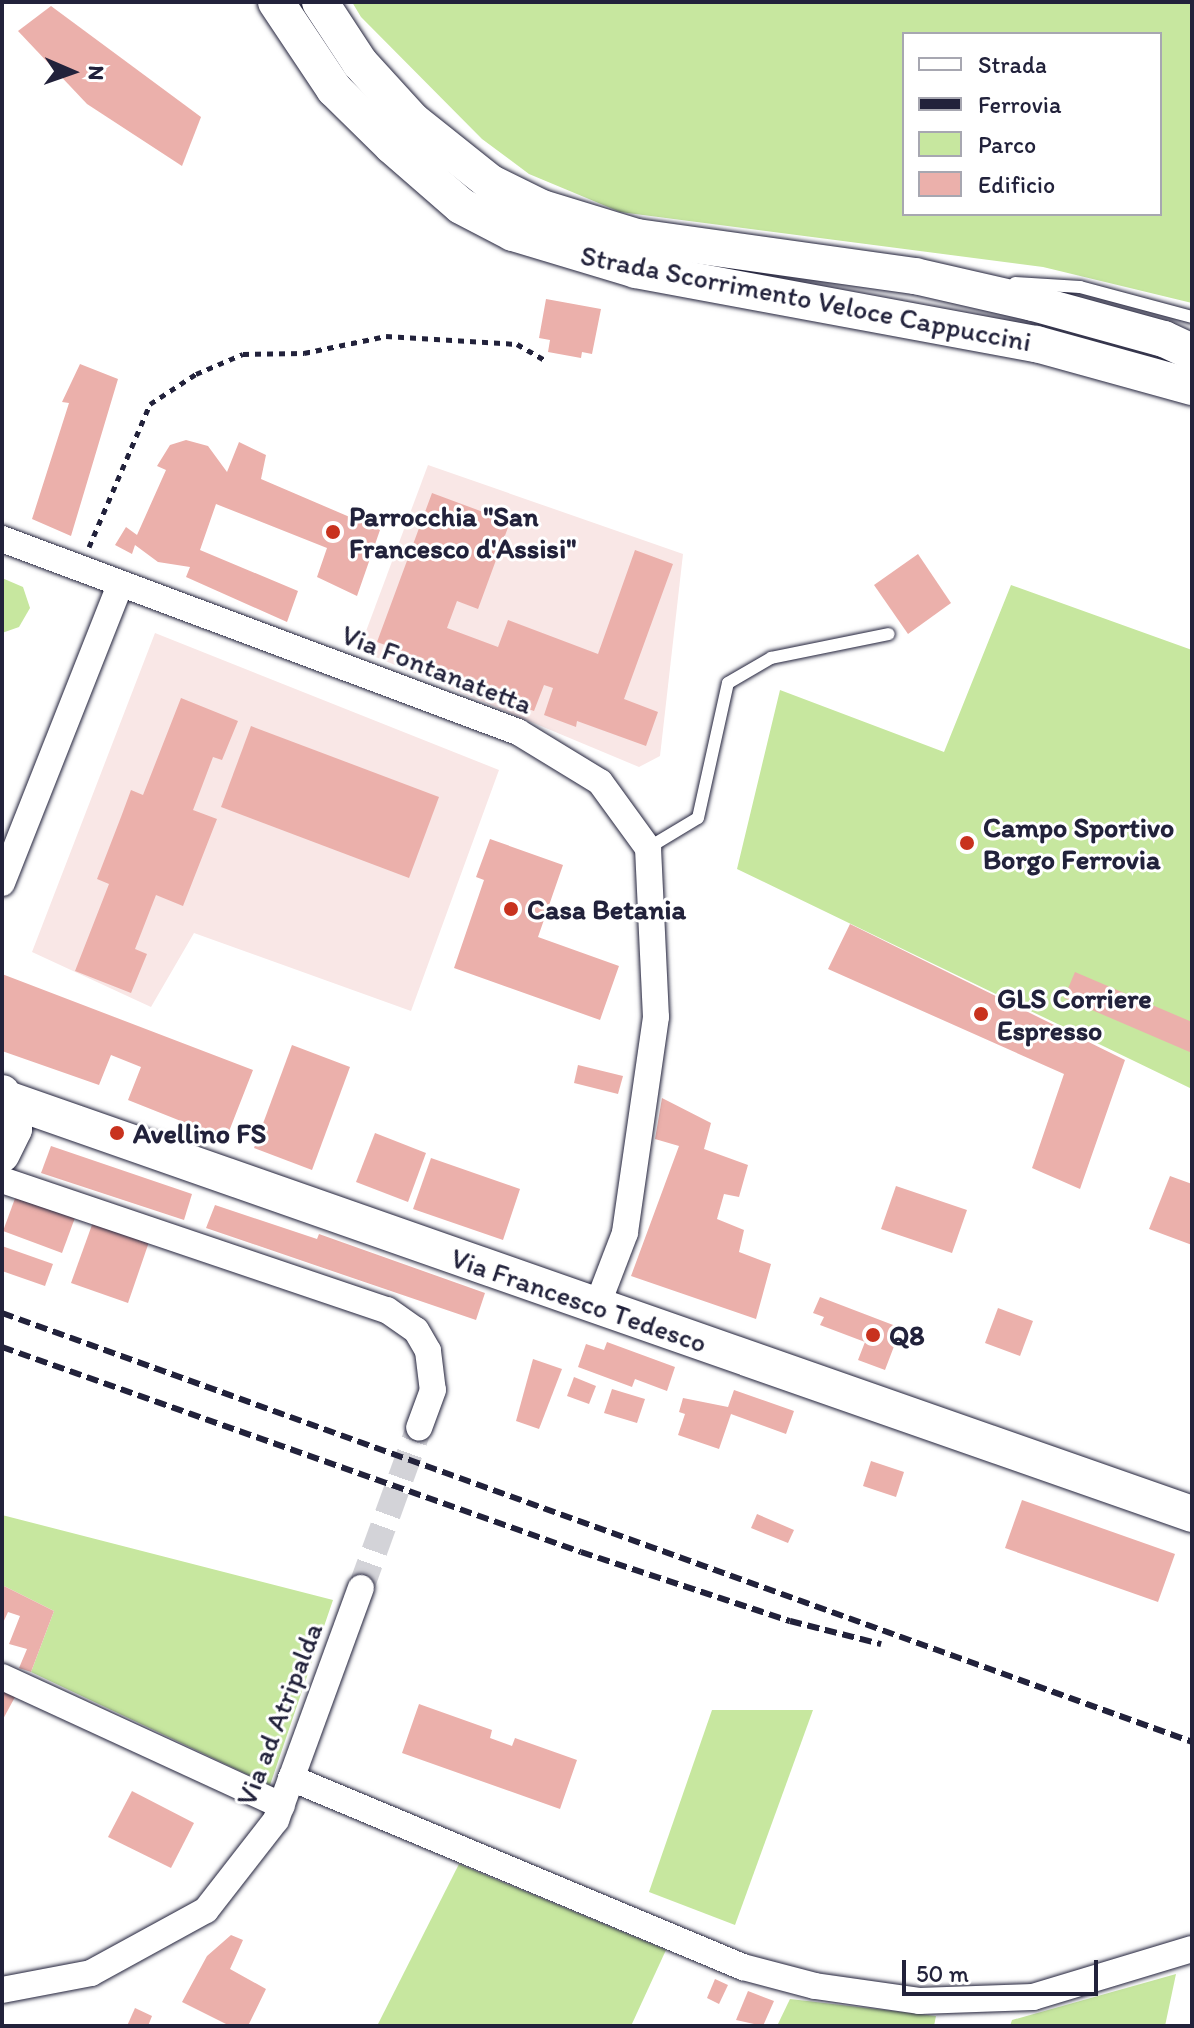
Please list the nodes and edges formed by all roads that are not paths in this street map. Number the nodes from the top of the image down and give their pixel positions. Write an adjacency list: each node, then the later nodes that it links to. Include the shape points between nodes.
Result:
1 (276, 2): 6 (main road, Strada Scorrimento Veloce Cappuccini, via 334,89 392,146 461,206 513,233 636,270 1036,344)
2 (320, 2): 3 (main road, Strada Scorrimento Veloce Cappuccini, via 360,63 412,120 491,183 542,208 637,237)
3 (915, 276): 4 (lane, via 1080,287); 5 (main road, Strada Scorrimento Veloce Cappuccini, via 1033,303 1164,339)
4 (1192, 317)
5 (1192, 352)
6 (1192, 387)
7 (2, 539): 8 (street, Via Fontanatetta)
8 (120, 585): 10 (street, Via Fontanatetta, via 518,732 600,782); 11 (street)
9 (889, 634): 10 (lane, via 771,658 728,683 698,818)
10 (648, 848): 13 (street, via 656,1017 625,1233)
11 (2, 883)
12 (6, 1134): 13 (main road, Via Francesco Tedesco, via 63,1120); 14 (street, via 15,1174 37,1193 387,1310 416,1330 428,1351 433,1390)
13 (597, 1306): 15 (main road, Via Francesco Tedesco)
14 (419, 1428)
15 (1153, 1499): 16 (main road, Via Francesco Tedesco); 17 (main road, Via Francesco Tedesco)
16 (1192, 1500)
17 (1192, 1514)
18 (361, 1588): 20 (street, Via ad Atripalda)
19 (2, 1677): 21 (street)
20 (291, 1778): 21 (street, Via ad Atripalda); 22 (street, via 743,1967 815,1986 919,2001 1033,1997)
21 (282, 1806): 23 (street, Via ad Atripalda, via 206,1910 91,1973)
22 (1192, 1949)
23 (2, 1990)

